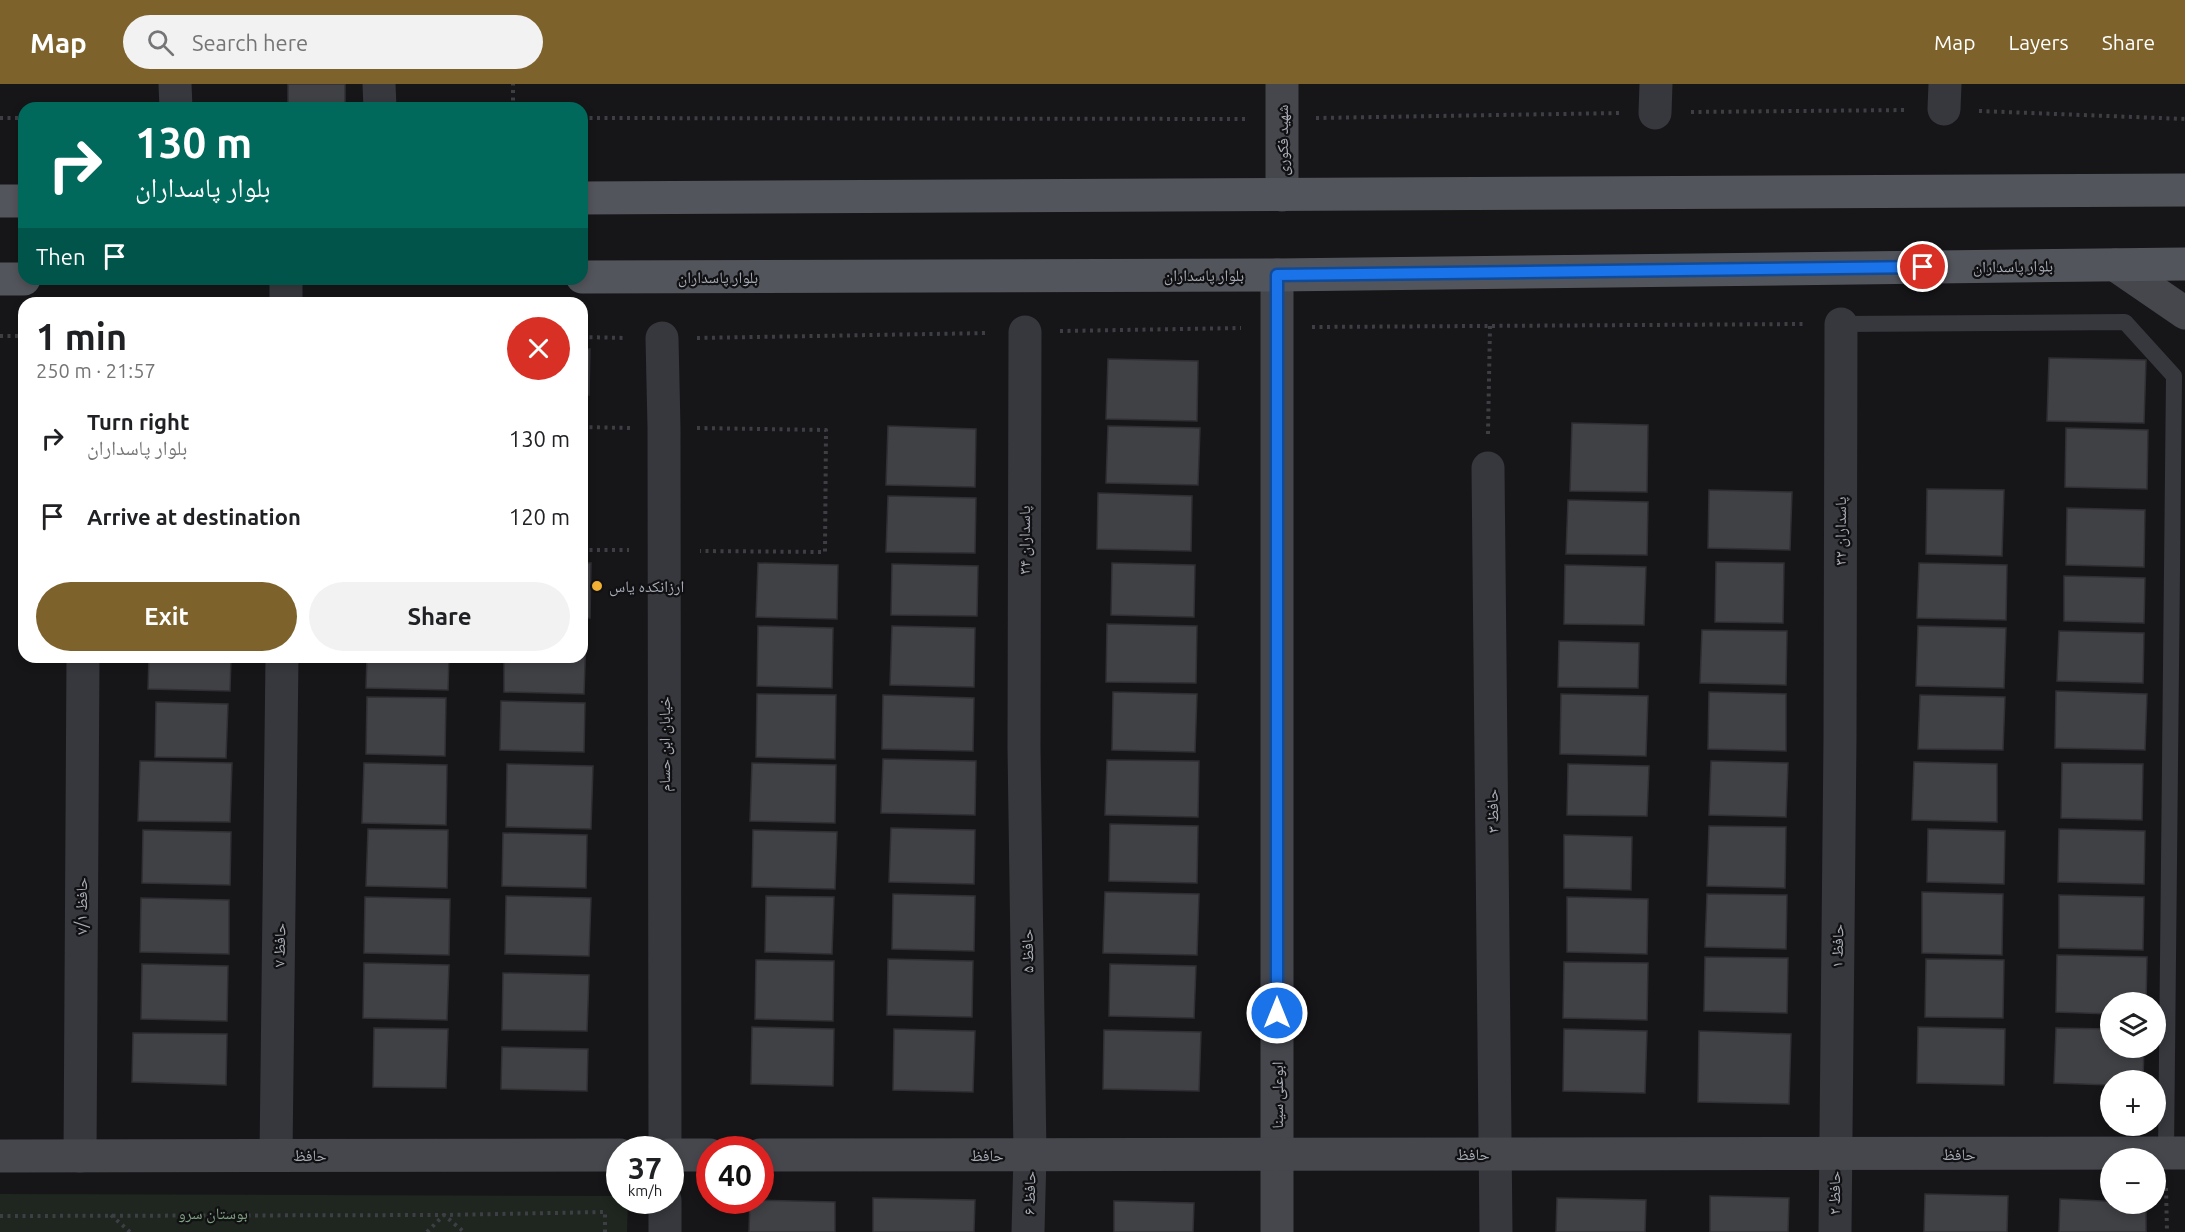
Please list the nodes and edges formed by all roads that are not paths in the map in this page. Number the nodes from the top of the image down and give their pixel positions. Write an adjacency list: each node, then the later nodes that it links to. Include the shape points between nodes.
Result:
1 (176, 84): 4 (street)
2 (379, 84): 5 (street)
3 (1281, 84): 7 (street, شهید فکوری)
4 (176, 102)
5 (380, 102)
6 (2185, 190): 7 (main road)
7 (1282, 195): 8 (main road)
8 (588, 198)
9 (0, 201): 10 (main road)
10 (18, 201)
11 (2185, 264): 12 (main road, بلوار پاسداران)
12 (2115, 265): 13 (main road, بلوار پاسداران); 17 (street)
13 (1277, 275): 14 (main road, بلوار پاسداران); 28 (street, ابوعلی سینا)
14 (588, 277)
15 (0, 279): 16 (main road)
16 (18, 279)
17 (2185, 314)
18 (1840, 324): 24 (street, پاسداران ۳۲); 27 (lane, via 2125,322 2174,376)
19 (1024, 332): 25 (street, پاسداران ۳۴)
20 (662, 338): 26 (street, خیابان ابن حسام)
21 (1488, 468): 29 (street, حافظ ۳)
22 (83, 663): 36 (street, حافظ ۷/۱)
23 (282, 663): 31 (street, حافظ ۷)
24 (1840, 738): 30 (street, حافظ ۱)
25 (1024, 748): 34 (street, حافظ ۵)
26 (665, 1136)
27 (2176, 1153): 30 (street, حافظ)
28 (1277, 1154): 29 (street, حافظ); 34 (street, حافظ); 40 (street, ابوعلی سینا)
29 (1496, 1154): 30 (street, حافظ); 41 (street, حافظ ۳)
30 (1834, 1154): 42 (street, حافظ ۲)
31 (276, 1155): 32 (street, حافظ); 36 (street, حافظ)
32 (606, 1155)
33 (774, 1155): 34 (street, حافظ)
34 (1030, 1155): 39 (street, حافظ ۶)
35 (0, 1156): 36 (street, حافظ)
36 (80, 1156)
37 (665, 1214): 38 (street)
38 (665, 1232)
39 (1029, 1232)
40 (1277, 1232)
41 (1496, 1232)
42 (1835, 1232)

